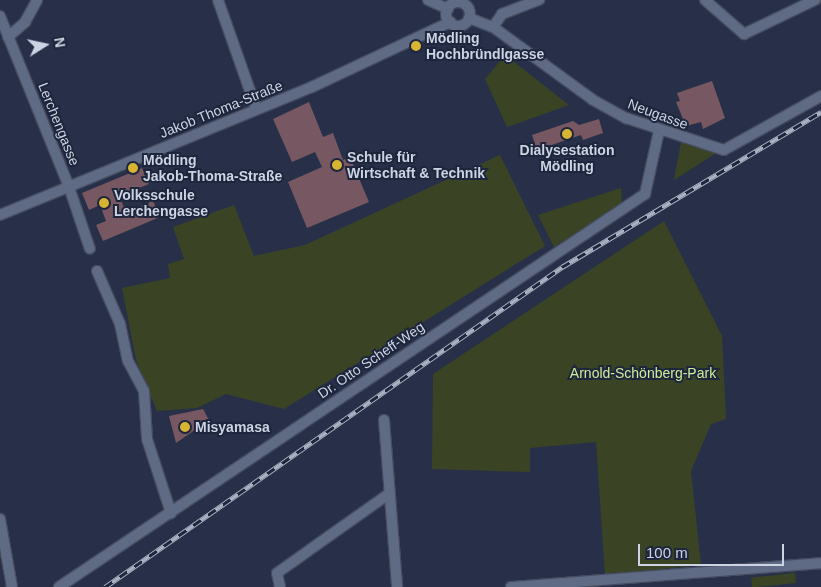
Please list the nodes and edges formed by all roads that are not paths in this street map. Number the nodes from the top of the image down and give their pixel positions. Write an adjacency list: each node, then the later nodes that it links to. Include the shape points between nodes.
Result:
1 (37, 0): 13 (street, via 25,22)
2 (218, 0): 15 (street)
3 (428, 0): 8 (street)
4 (539, 0): 12 (street, via 502,14)
5 (705, 0): 6 (street, via 744,34)
6 (815, 0)
7 (463, 2): 8 (street); 10 (street, via 468,7)
8 (448, 9): 11 (street)
9 (0, 16): 13 (street, Lerchengasse)
10 (470, 18): 11 (street, via 460,26); 12 (street, Neugasse)
11 (450, 22): 15 (street, Jakob Thoma-Straße, via 312,87)
12 (493, 27): 16 (street, Neugasse, via 593,100 626,118)
13 (8, 37): 17 (street, Lerchengasse)
14 (821, 96): 16 (street, Neugasse, via 724,150)
15 (256, 108): 17 (street, Jakob Thoma-Straße)
16 (659, 130): 23 (street, Dr. Otto Scheff-Weg, via 645,194)
17 (69, 187): 18 (street, Jakob Thoma-Straße); 19 (street, Lerchengasse)
18 (0, 215)
19 (90, 249)
20 (97, 271): 23 (street, via 120,324 128,361 144,391 147,439)
21 (384, 422): 22 (street)
22 (390, 493): 28 (street, via 277,573); 29 (street)
23 (171, 512): 27 (street, Dr. Otto Scheff-Weg)
24 (0, 519): 26 (street)
25 (821, 563): 30 (street)
26 (12, 587)
27 (59, 587)
28 (280, 587)
29 (397, 587)
30 (511, 587)

